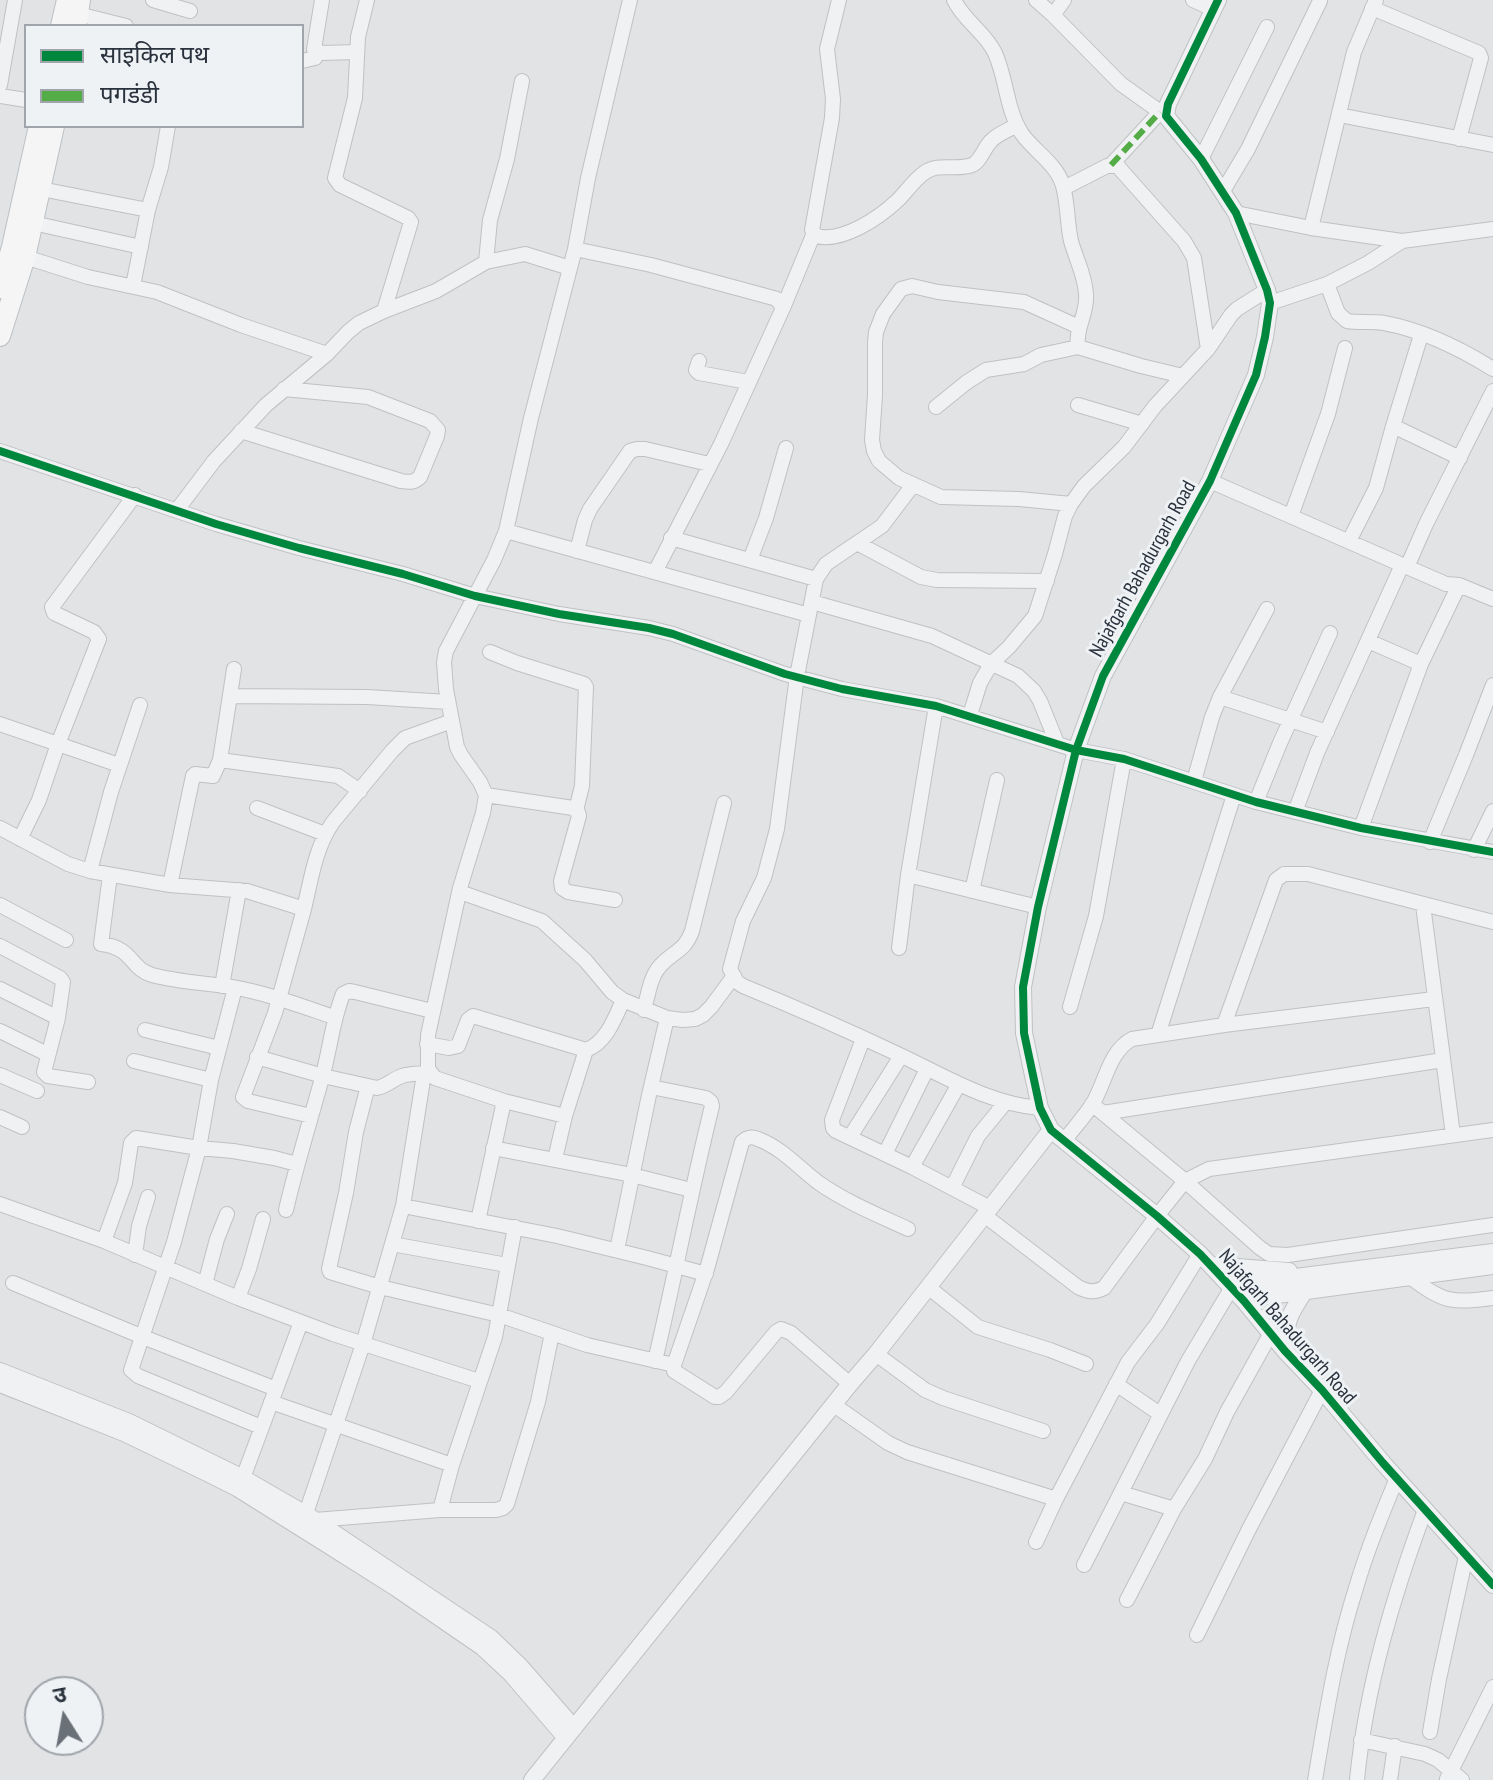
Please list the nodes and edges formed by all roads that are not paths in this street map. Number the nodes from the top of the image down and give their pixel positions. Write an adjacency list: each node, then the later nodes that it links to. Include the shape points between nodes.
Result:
1 (15, 0): 23 (street)
2 (153, 0): 14 (street)
3 (322, 0): 19 (street)
4 (367, 0): 20 (street)
5 (630, 0): 47 (street)
6 (839, 0): 44 (street, via 827,49 832,118)
7 (954, 0): 28 (street, via 995,53)
8 (1036, 0): 16 (street)
9 (1064, 0): 16 (street)
10 (1193, 0): 13 (street)
11 (1320, 1): 38 (street)
12 (1374, 4): 27 (street, via 1358,40); 32 (street, via 1479,53)
13 (1215, 5): 26 (street)
14 (190, 11)
15 (72, 13): 17 (street)
16 (1053, 15): 26 (street, via 1121,84)
17 (118, 24)
18 (1267, 27): 34 (street)
19 (317, 52): 20 (street); 21 (street)
20 (356, 52): 56 (street, via 355,98 336,181 411,222)
21 (304, 61)
22 (522, 81): 49 (street, via 490,220)
23 (0, 85)
24 (0, 96): 25 (street)
25 (24, 100)
26 (1163, 114): 34 (street); 35 (street)
27 (1339, 115): 32 (street); 42 (street)
28 (1017, 125): 36 (street, via 1059,174); 44 (street, via 994,138 971,166 923,173 869,222 845,234)
29 (39, 128): 48 (main road)
30 (54, 128): 37 (main road)
31 (168, 128): 39 (street)
32 (1459, 139): 33 (street)
33 (1493, 145)
34 (1201, 159): 38 (street)
35 (1111, 165): 36 (street); 62 (street, via 1118,166 1194,258)
36 (1064, 188): 57 (street, via 1086,293)
37 (41, 189): 39 (street); 41 (main road)
38 (1223, 191): 40 (street)
39 (148, 210): 46 (street)
40 (1236, 213): 42 (street); 54 (street)
41 (33, 223): 46 (street); 48 (main road)
42 (1311, 228): 45 (street)
43 (1493, 229): 45 (street)
44 (814, 233): 55 (street)
45 (1402, 241): 51 (street)
46 (141, 247): 52 (street)
47 (575, 249): 50 (street); 55 (street, via 726,284 777,299)
48 (18, 255): 52 (street); 53 (main road); 59 (main road)
49 (486, 262): 50 (street, via 525,254); 56 (street, via 436,291)
50 (570, 268): 85 (street)
51 (1327, 284): 54 (street); 58 (street, via 1338,313 1347,321 1373,321)
52 (133, 286): 63 (street)
53 (0, 288)
54 (1268, 296): 62 (street, via 1237,309); 79 (street, Najafgarh Bahadurgarh Road, via 1256,375)
55 (783, 308): 67 (street)
56 (384, 311): 63 (street, via 359,323)
57 (1079, 327): 60 (street); 80 (street, via 1010,299 901,289 876,332 872,440 879,461)
58 (1421, 335): 65 (street); 73 (street)
59 (0, 336)
60 (1078, 347): 66 (street); 71 (street, via 986,370)
61 (1345, 348): 84 (street, via 1328,414)
62 (1208, 349): 66 (street)
63 (327, 354): 68 (street)
64 (699, 361): 67 (street, via 697,372)
65 (1493, 369)
66 (1183, 376): 72 (street)
67 (748, 382): 78 (street)
68 (284, 389): 74 (street); 74 (street, via 368,397 430,421 437,436 420,477 401,481)
69 (1493, 391): 77 (street)
70 (1078, 405): 72 (street)
71 (936, 407)
72 (1142, 424): 82 (street)
73 (1393, 426): 77 (street); 87 (street, via 1376,488)
74 (241, 431): 83 (street)
75 (786, 448): 90 (street)
76 (0, 451): 81 (street)
77 (1460, 458): 91 (street)
78 (709, 464): 86 (street); 89 (street, via 645,449 630,451 590,509)
79 (1210, 481): 84 (street); 120 (street, Najafgarh Bahadurgarh Road, via 1103,676)
80 (913, 485): 82 (street, via 941,497); 88 (street, via 882,526)
81 (135, 495): 83 (street); 119 (street, via 52,607 99,639)
82 (1071, 504): 94 (street)
83 (177, 510): 96 (street)
84 (1291, 516): 87 (street)
85 (506, 531): 89 (street); 96 (street)
86 (671, 538): 90 (street); 92 (street)
87 (1349, 541): 91 (street)
88 (857, 543): 93 (street, via 826,564); 94 (street, via 921,577)
89 (577, 551): 92 (street)
90 (750, 560): 93 (street)
91 (1405, 566): 95 (street); 101 (street)
92 (655, 572): 98 (street)
93 (816, 579): 98 (street)
94 (1047, 581): 103 (street, via 1035,616)
95 (1459, 585): 97 (street); 104 (street)
96 (475, 596): 106 (street, via 673,634); 110 (street, via 446,651)
97 (1493, 599)
98 (811, 609): 103 (street, via 932,636); 106 (street)
99 (1267, 609): 109 (street)
100 (1330, 633): 114 (street)
101 (1368, 641): 104 (street); 117 (street)
102 (490, 652): 132 (street, via 586,687 582,786)
103 (991, 664): 113 (street); 118 (street, via 1018,676 1034,691)
104 (1421, 664): 136 (street)
105 (234, 669): 108 (street)
106 (797, 676): 112 (street); 158 (street, via 777,829 764,878 743,921 730,969)
107 (1493, 685): 139 (street)
108 (231, 696): 110 (street); 122 (street)
109 (1220, 697): 114 (street); 125 (street)
110 (448, 702): 115 (street)
111 (140, 705): 123 (street)
112 (936, 706): 113 (street); 144 (street)
113 (970, 715): 118 (street)
114 (1291, 720): 117 (street); 129 (street)
115 (452, 721): 126 (street, via 405,738); 127 (street, via 457,747)
116 (0, 724): 119 (street)
117 (1327, 732): 134 (street)
118 (1057, 743): 120 (street)
119 (58, 744): 123 (street); 138 (street)
120 (1076, 750): 121 (street); 152 (street, Najafgarh Bahadurgarh Road)
121 (1124, 759): 125 (street); 164 (street, via 1096,916)
122 (220, 760): 126 (street, via 330,774); 145 (street, via 213,776 193,776)
123 (119, 765): 142 (street)
124 (997, 780): 147 (street)
125 (1194, 781): 128 (street)
126 (360, 791): 137 (street)
127 (486, 795): 132 (street); 148 (street)
128 (1234, 795): 129 (street); 173 (street)
129 (1256, 802): 134 (street)
130 (724, 803): 165 (street, via 692,931 684,947 657,969)
131 (257, 808): 137 (street)
132 (576, 810): 149 (street, via 579,816 562,888)
133 (1493, 811): 140 (street)
134 (1295, 812): 136 (street)
135 (0, 828): 138 (street)
136 (1361, 828): 139 (street)
137 (325, 834): 153 (street)
138 (20, 839): 142 (street)
139 (1430, 842): 140 (street)
140 (1474, 850): 141 (street)
141 (1493, 852)
142 (90, 871): 143 (street)
143 (110, 875): 145 (street); 159 (street, via 101,944 119,948 153,975)
144 (908, 875): 147 (street); 157 (street)
145 (170, 885): 146 (street)
146 (239, 890): 153 (street); 159 (street)
147 (972, 891): 152 (street)
148 (460, 892): 163 (street, via 542,921); 166 (street)
149 (615, 900)
150 (0, 905): 155 (street)
151 (1423, 905): 154 (street); 162 (street); 170 (street, via 1308,874 1284,874 1276,880)
152 (1038, 907): 195 (street, Najafgarh Bahadurgarh Road, via 1022,1006)
153 (304, 909): 161 (street)
154 (1493, 922)
155 (66, 940)
156 (0, 946): 168 (street, via 60,978)
157 (899, 948)
158 (734, 976): 169 (street, via 703,1015); 174 (street, via 743,986)
159 (228, 987): 161 (street); 176 (street)
160 (0, 989): 168 (street)
161 (278, 999): 167 (street); 180 (street)
162 (1434, 999): 170 (street); 181 (street)
163 (623, 1000): 165 (street); 177 (street, via 605,1034)
164 (1070, 1007)
165 (644, 1010): 169 (street)
166 (432, 1011): 167 (street, via 349,991); 175 (street)
167 (334, 1017): 186 (street)
168 (58, 1018): 178 (street)
169 (667, 1018): 191 (street)
170 (1224, 1025): 173 (street)
171 (145, 1030): 176 (street)
172 (0, 1031): 178 (street)
173 (1158, 1035): 196 (street, via 1124,1043)
174 (863, 1039): 179 (street); 204 (street, via 832,1123)
175 (427, 1044): 177 (street, via 458,1046 473,1016); 184 (street)
176 (219, 1048): 187 (street)
177 (586, 1050): 198 (street)
178 (47, 1054): 188 (street, via 46,1074)
179 (901, 1056): 183 (street); 204 (street)
180 (257, 1057): 186 (street); 197 (street, via 245,1099)
181 (1443, 1060): 196 (street); 203 (street)
182 (134, 1061): 187 (street)
183 (927, 1069): 189 (street); 207 (street)
184 (427, 1074): 190 (street); 193 (street); 217 (street)
185 (0, 1075): 192 (street)
186 (323, 1076): 190 (street); 197 (street)
187 (211, 1080): 205 (street)
188 (88, 1082)
189 (959, 1084): 194 (street); 210 (street)
190 (368, 1086): 242 (street, via 329,1269)
191 (651, 1087): 211 (street); 214 (street, via 711,1102)
192 (37, 1091)
193 (504, 1101): 198 (street); 206 (street)
194 (1005, 1103): 195 (street); 213 (street, via 978,1136)
195 (1040, 1108): 202 (street, Najafgarh Bahadurgarh Road)
196 (1098, 1109): 202 (street); 212 (street)
197 (311, 1116): 209 (street)
198 (565, 1116): 208 (street)
199 (0, 1117): 200 (street)
200 (22, 1127)
201 (1493, 1130): 203 (street)
202 (1058, 1135): 219 (street); 221 (street, Najafgarh Bahadurgarh Road)
203 (1453, 1135): 212 (street, via 1209,1169)
204 (850, 1137): 207 (street)
205 (199, 1148): 209 (street); 227 (street, via 132,1140 123,1192); 236 (street)
206 (493, 1148): 208 (street); 223 (street)
207 (885, 1154): 210 (street)
208 (555, 1159): 211 (street)
209 (297, 1164): 218 (street)
210 (912, 1167): 213 (street)
211 (632, 1175): 214 (street); 229 (street)
212 (1185, 1181): 221 (street); 224 (street, via 1260,1248 1279,1256)
213 (952, 1188): 219 (street)
214 (691, 1190): 234 (street)
215 (148, 1197): 231 (street)
216 (0, 1204): 227 (street)
217 (403, 1206): 223 (street); 228 (street)
218 (286, 1210)
219 (987, 1211): 221 (street, via 1078,1287 1096,1292); 243 (street)
220 (227, 1214): 241 (street)
221 (1157, 1216): 232 (street, Najafgarh Bahadurgarh Road)
222 (263, 1219): 246 (street)
223 (478, 1221): 225 (street)
224 (1493, 1225)
225 (515, 1227): 229 (street); 233 (street)
226 (908, 1229): 237 (street, via 847,1200 761,1140 747,1138)
227 (104, 1241): 231 (street)
228 (392, 1244): 233 (street); 242 (street)
229 (617, 1250): 234 (street)
230 (1493, 1252): 238 (street)
231 (135, 1255): 236 (street)
232 (1206, 1260): 238 (street); 244 (street, Najafgarh Bahadurgarh Road); 264 (street)
233 (507, 1265): 249 (street)
234 (677, 1266): 237 (street); 257 (street)
235 (1493, 1266): 239 (street)
236 (165, 1267): 241 (street); 253 (street)
237 (706, 1274): 259 (street)
238 (1315, 1275): 244 (street)
239 (1410, 1277): 245 (street); 247 (street, via 1452,1301)
240 (13, 1283): 253 (street)
241 (205, 1284): 246 (street)
242 (380, 1287): 249 (street); 254 (street)
243 (928, 1287): 256 (street); 258 (street, via 978,1327)
244 (1232, 1287): 248 (street, Najafgarh Bahadurgarh Road); 268 (street)
245 (1305, 1291): 248 (street); 255 (street, via 1287,1321)
246 (238, 1298): 250 (street)
247 (1493, 1298)
248 (1244, 1301): 252 (street, Najafgarh Bahadurgarh Road)
249 (499, 1315): 251 (street); 261 (street)
250 (301, 1322): 254 (street); 266 (street)
251 (552, 1333): 257 (street); 278 (street, via 538,1402 507,1504 496,1510)
252 (1271, 1333): 255 (street, Najafgarh Bahadurgarh Road); 277 (street)
253 (143, 1337): 266 (street); 270 (street, via 133,1373)
254 (363, 1344): 261 (street); 269 (street)
255 (1285, 1351): 265 (street, Najafgarh Bahadurgarh Road)
256 (876, 1354): 263 (street); 271 (street, via 925,1390)
257 (655, 1361): 259 (street)
258 (1086, 1364)
259 (674, 1365): 263 (street, via 677,1374 719,1397 781,1329)
260 (0, 1371): 273 (street, via 129,1422)
261 (479, 1381): 272 (street)
262 (0, 1384): 280 (street, via 124,1433)
263 (850, 1384): 267 (street)
264 (1116, 1384): 268 (street); 276 (street)
265 (1322, 1390): 274 (street, Najafgarh Bahadurgarh Road); 286 (street)
266 (274, 1396): 269 (street); 270 (street)
267 (834, 1405): 276 (street, via 907,1452); 289 (street)
268 (1160, 1414): 275 (street)
269 (337, 1426): 272 (street); 280 (street)
270 (261, 1427): 273 (street)
271 (1043, 1431)
272 (452, 1465): 278 (street)
273 (243, 1478): 280 (street)
274 (1397, 1478): 279 (street, Najafgarh Bahadurgarh Road); 294 (street, via 1356,1588 1329,1694)
275 (1121, 1493): 277 (street); 283 (street)
276 (1056, 1499): 281 (street)
277 (1174, 1509): 285 (street)
278 (440, 1510): 280 (street)
279 (1425, 1510): 282 (street, Najafgarh Bahadurgarh Road); 290 (street, via 1395,1599)
280 (307, 1522): 289 (street, via 482,1647)
281 (1036, 1542)
282 (1466, 1556): 284 (street, Najafgarh Bahadurgarh Road); 288 (street)
283 (1084, 1565)
284 (1493, 1585)
285 (1127, 1600)
286 (1197, 1635)
287 (1493, 1687): 292 (street)
288 (1430, 1732)
289 (570, 1733): 293 (street)
290 (1361, 1740): 291 (street); 295 (street)
291 (1395, 1746): 292 (street, via 1433,1757); 296 (street)
292 (1453, 1777)
293 (532, 1780)
294 (1315, 1780)
295 (1357, 1780)
296 (1390, 1780)

